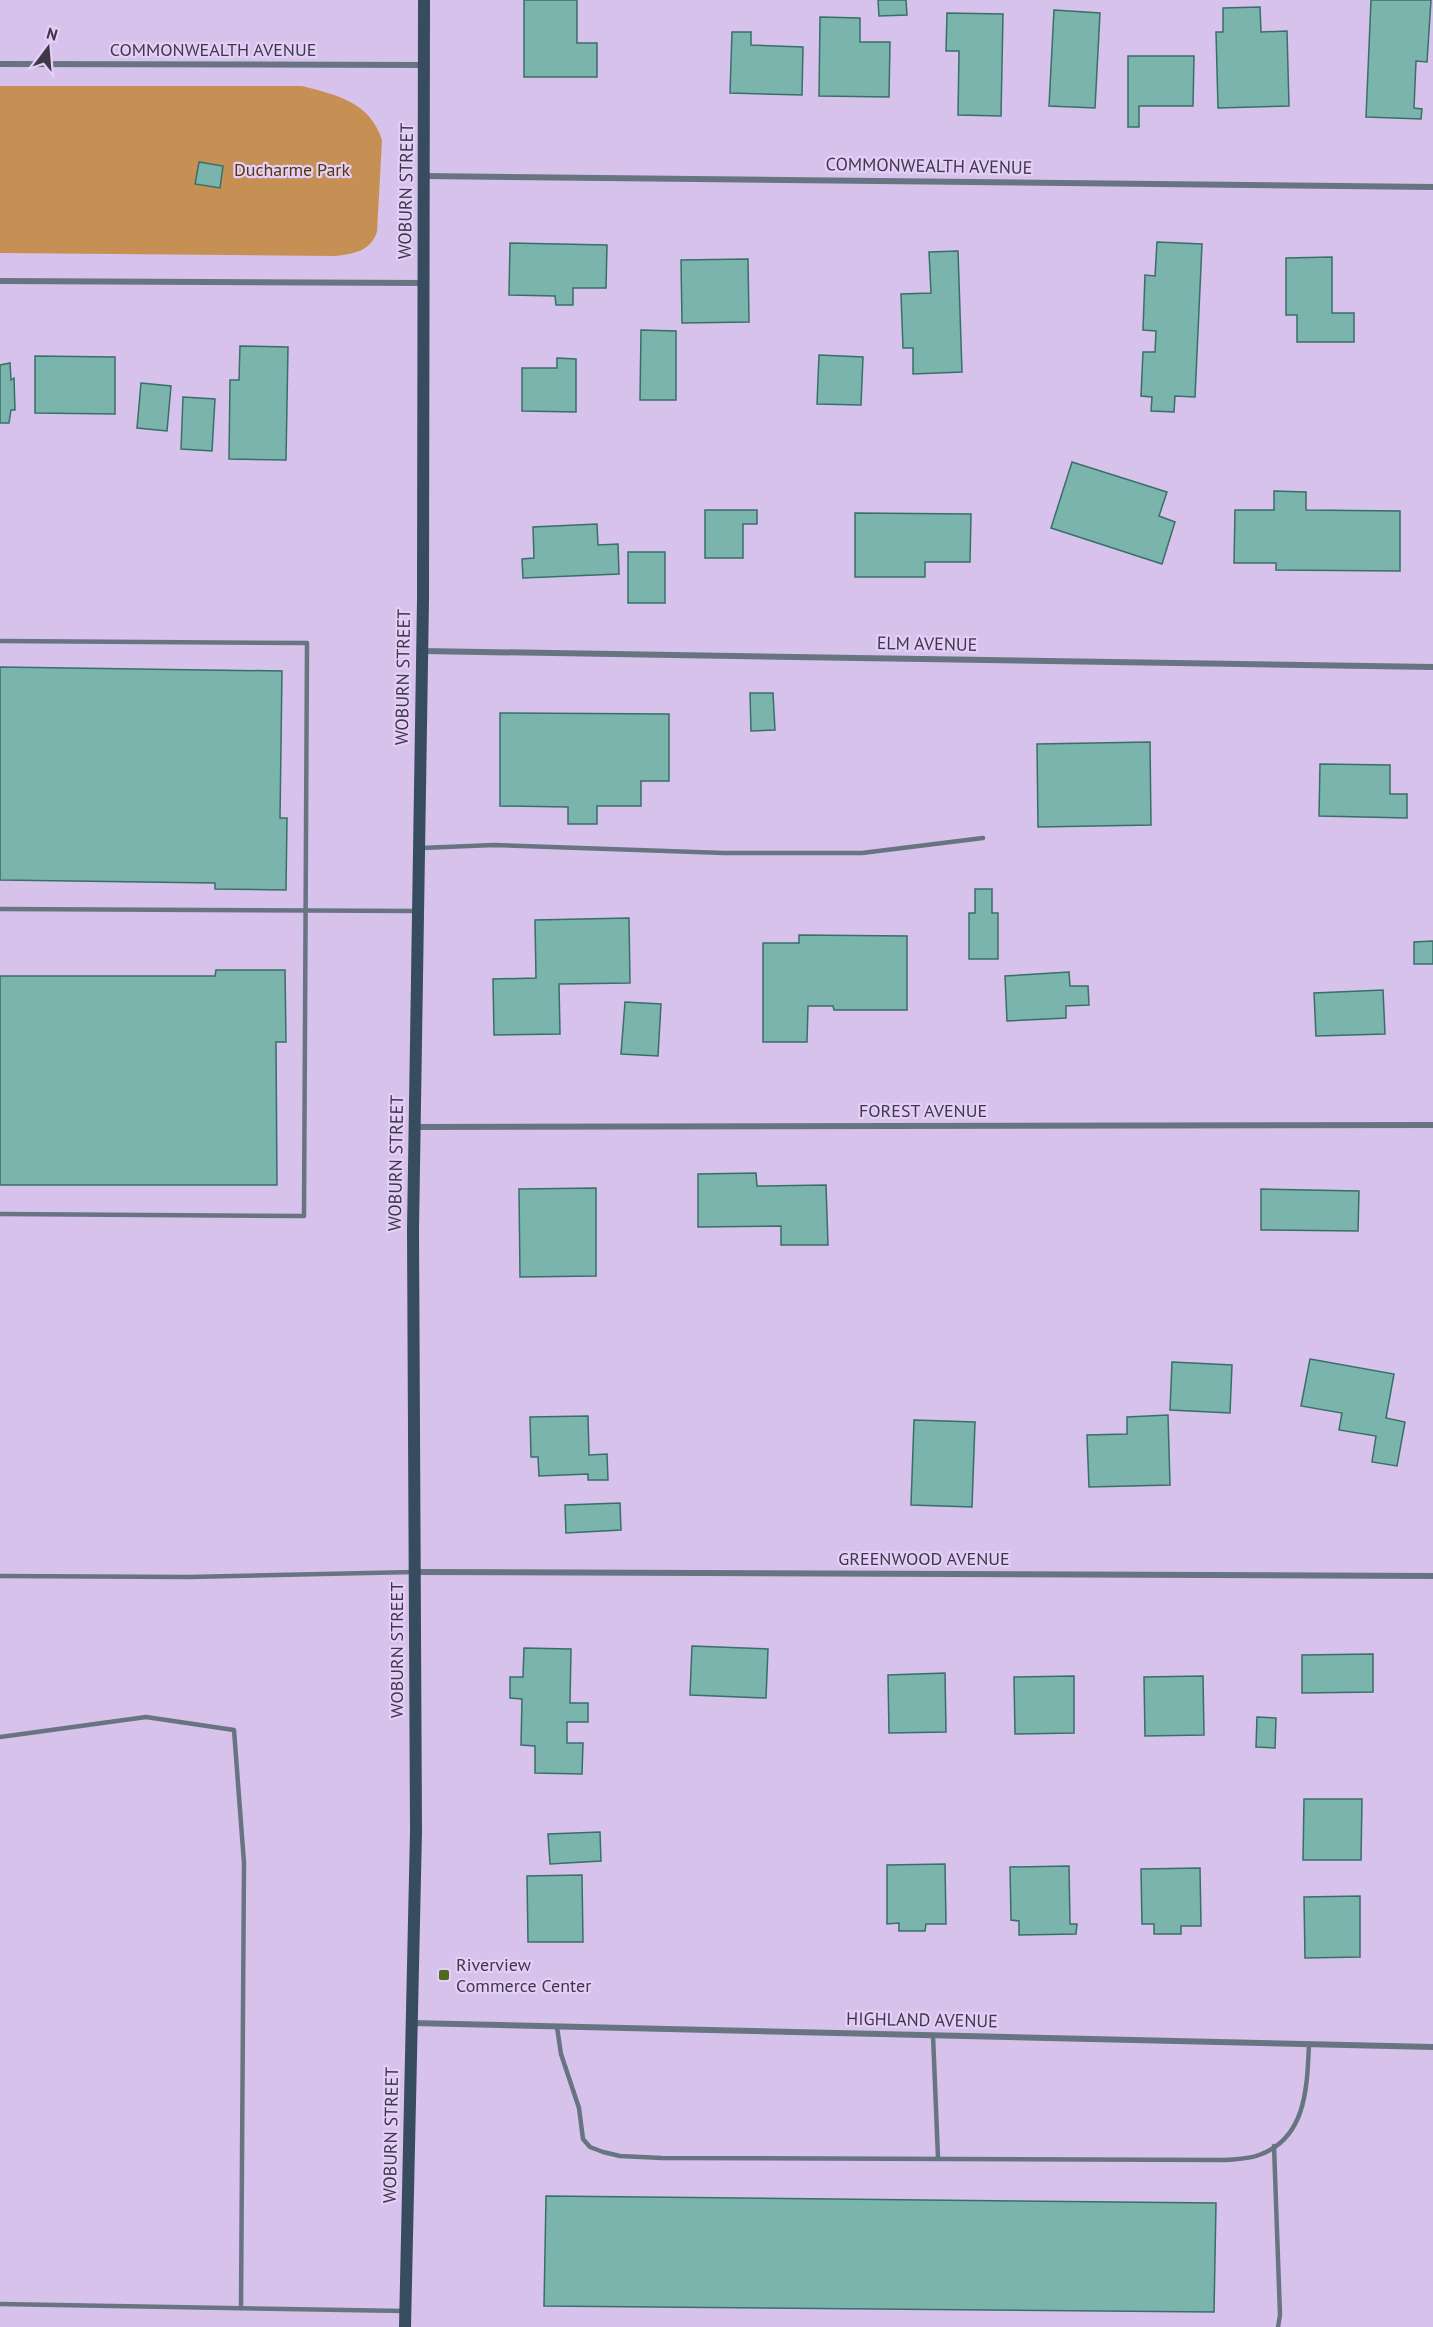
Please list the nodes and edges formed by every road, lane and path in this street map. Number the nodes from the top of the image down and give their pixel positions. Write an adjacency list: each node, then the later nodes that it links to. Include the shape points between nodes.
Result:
1 (424, 0): 3 (main road, WOBURN STREET)
2 (0, 64): 3 (street, COMMONWEALTH AVENUE)
3 (425, 65): 4 (main road, WOBURN STREET)
4 (424, 176): 5 (street, COMMONWEALTH AVENUE); 7 (main road, WOBURN STREET)
5 (1433, 187)
6 (0, 280): 7 (street)
7 (423, 283): 9 (main road, WOBURN STREET)
8 (0, 641): 14 (lane, via 307,643)
9 (422, 651): 10 (street, ELM AVENUE); 12 (main road, WOBURN STREET)
10 (1433, 667)
11 (983, 838): 12 (lane, via 862,852 724,853 494,845)
12 (418, 848): 15 (main road, WOBURN STREET)
13 (0, 909): 14 (lane)
14 (306, 910): 15 (lane); 18 (lane, via 304,1216)
15 (419, 911): 17 (main road, WOBURN STREET)
16 (1433, 1125): 17 (street, FOREST AVENUE)
17 (414, 1127): 19 (main road, WOBURN STREET)
18 (0, 1214)
19 (415, 1572): 20 (lane); 21 (street, GREENWOOD AVENUE); 23 (main road, WOBURN STREET, via 416,1831)
20 (0, 1576)
21 (1433, 1576)
22 (0, 1737): 31 (lane, via 146,1717 234,1730 244,1863)
23 (411, 2023): 24 (street, HIGHLAND AVENUE); 32 (main road, WOBURN STREET)
24 (557, 2027): 25 (street, HIGHLAND AVENUE); 29 (lane, via 561,2054 579,2108 583,2139 603,2152 662,2158)
25 (933, 2035): 26 (street, HIGHLAND AVENUE); 29 (lane)
26 (1309, 2044): 27 (street, HIGHLAND AVENUE); 28 (lane, via 1301,2113 1290,2133)
27 (1433, 2047)
28 (1274, 2146): 29 (lane, via 1259,2155 1226,2160); 34 (lane)
29 (938, 2158)
30 (0, 2304): 31 (lane)
31 (241, 2308): 32 (lane)
32 (405, 2311): 33 (main road, WOBURN STREET)
33 (405, 2327)
34 (1278, 2327)

